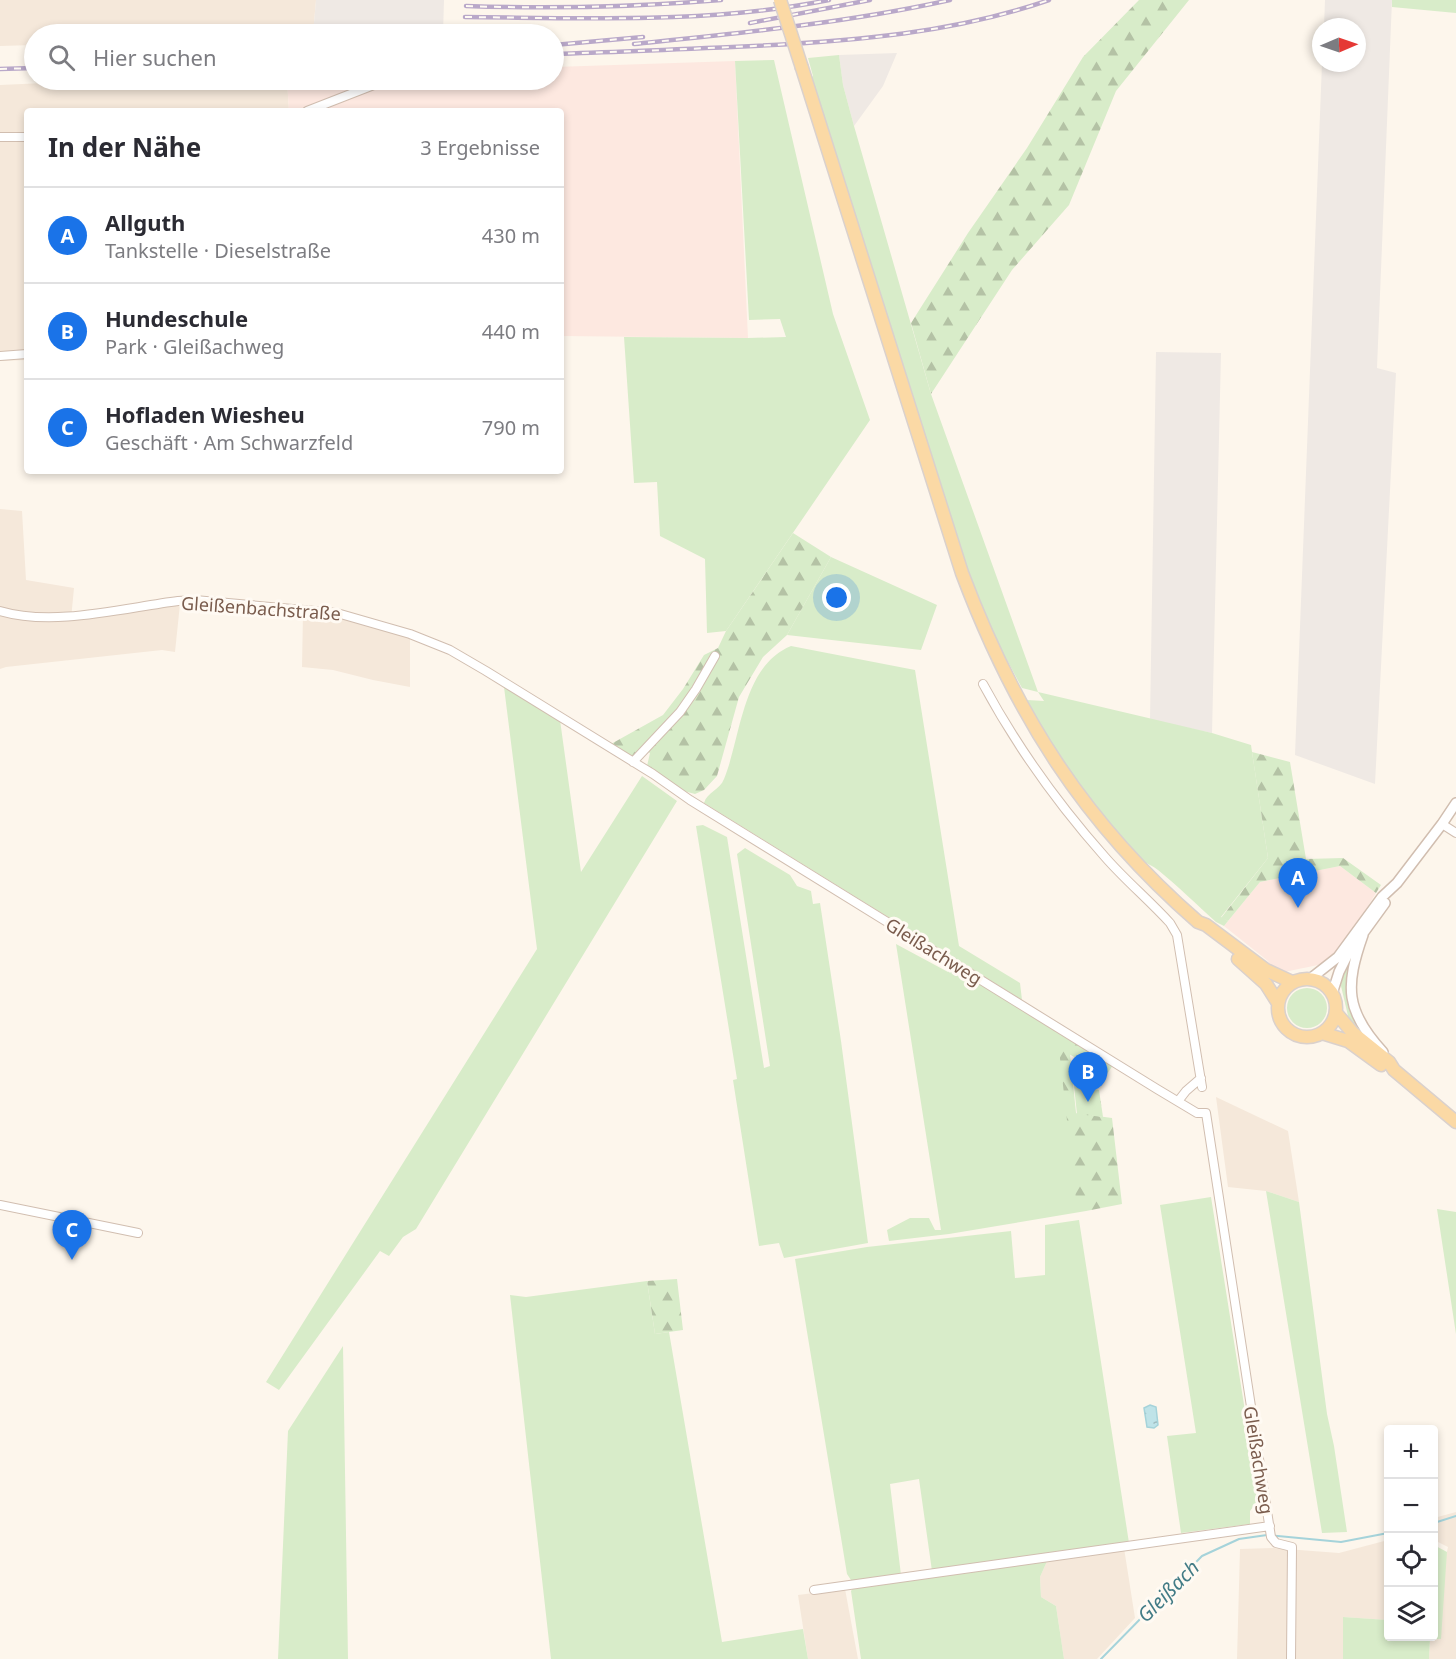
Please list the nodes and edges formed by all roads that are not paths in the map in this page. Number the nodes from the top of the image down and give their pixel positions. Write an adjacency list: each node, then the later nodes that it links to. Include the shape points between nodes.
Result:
1 (780, 0): 17 (main road, bridge, via 954,552 983,630 1022,708 1059,768 1093,814 1148,875)
2 (361, 90): 3 (street)
3 (315, 108)
4 (0, 137): 5 (street)
5 (24, 137)
6 (24, 354): 7 (street)
7 (0, 356)
8 (0, 611): 11 (street, Gleißenbachstraße, via 17,616 70,616 195,600 349,615 450,650)
9 (715, 656): 11 (street, via 680,712)
10 (983, 684): 26 (street, via 1020,750 1042,779 1105,858 1170,923 1177,935)
11 (633, 762): 12 (street, Gleißenbachstraße)
12 (690, 800): 28 (street, Gleißachweg)
13 (1456, 803): 14 (street)
14 (1442, 824): 15 (street); 16 (street)
15 (1456, 833)
16 (1397, 883): 18 (street); 19 (street, via 1382,897 1338,957)
17 (1198, 922): 20 (main road, via 1266,970); 22 (main road, via 1203,931 1261,979)
18 (1363, 935): 21 (street, via 1347,954); 25 (street, via 1351,974 1353,1006 1370,1038)
19 (1310, 979): 20 (main road); 21 (main road, via 1327,986)
20 (1292, 982): 22 (main road)
21 (1332, 994): 23 (main road)
22 (1278, 1003): 24 (main road, via 1282,1024 1290,1032 1312,1037)
23 (1335, 1013): 24 (main road); 25 (main road)
24 (1322, 1033): 25 (main road, via 1348,1041 1385,1067)
25 (1392, 1066): 29 (main road)
26 (1201, 1078): 27 (street); 28 (street)
27 (1202, 1087)
28 (1179, 1100): 32 (street, Gleißachweg, via 1197,1113 1206,1113 1208,1121)
29 (1456, 1122)
30 (0, 1205): 31 (street)
31 (138, 1233)
32 (1270, 1532): 33 (street, Gleißachweg); 34 (street, via 1276,1543 1292,1547)
33 (814, 1590)
34 (1291, 1659)

